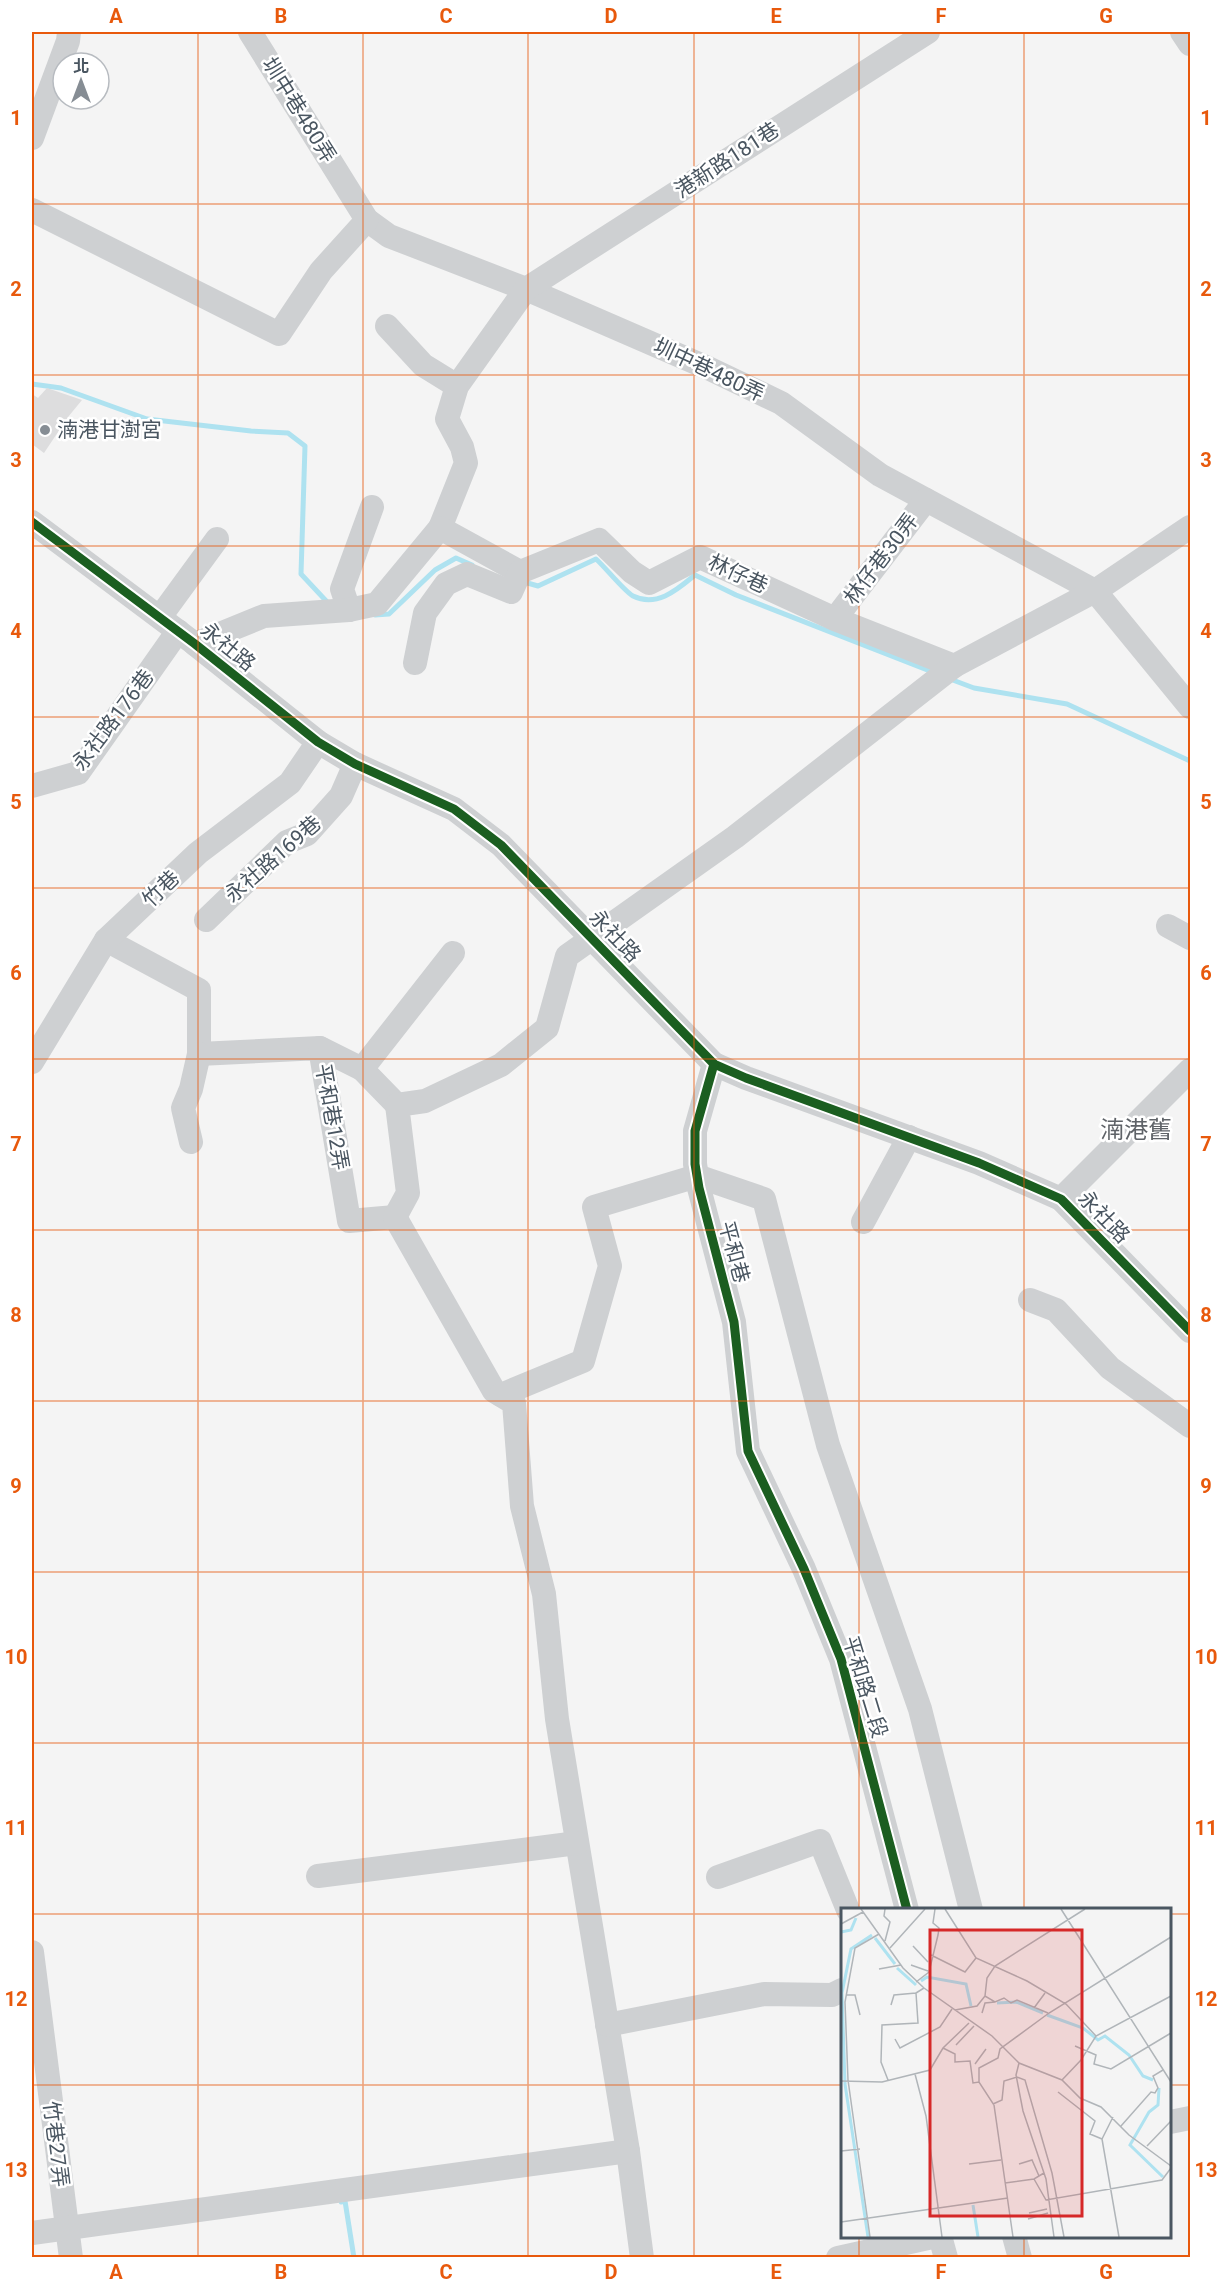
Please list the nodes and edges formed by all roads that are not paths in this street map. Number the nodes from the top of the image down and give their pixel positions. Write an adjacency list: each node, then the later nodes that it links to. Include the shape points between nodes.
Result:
1 (69, 32): 6 (street)
2 (250, 32): 9 (street, 圳中巷480弄)
3 (928, 32): 10 (street, 港新路181巷)
4 (1182, 32): 5 (street)
5 (1191, 44)
6 (36, 113): 7 (street)
7 (32, 138)
8 (32, 210): 9 (street, via 279,334 321,271)
9 (367, 220): 10 (street, 圳中巷480弄, via 389,236)
10 (526, 289): 12 (street); 13 (street, 圳中巷480弄, via 781,403 880,475)
11 (387, 326): 12 (street, via 423,365)
12 (457, 386): 17 (street, via 447,419 466,463)
13 (926, 500): 20 (street, 圳中巷480弄); 22 (street, 林仔巷30弄)
14 (372, 507): 21 (street, via 342,589)
15 (32, 522): 23 (street, 永社路)
16 (1191, 527): 20 (street)
17 (440, 528): 19 (street); 21 (street, via 377,604)
18 (217, 540): 23 (street, 永社路176巷)
19 (520, 572): 22 (street, 林仔巷, via 599,540 649,583 700,557); 24 (street, via 511,592 467,574 446,584 424,613)
20 (1095, 591): 25 (street); 26 (street, 圳中巷480弄)
21 (340, 611): 23 (street, via 264,616)
22 (835, 619): 25 (street, 林仔巷)
23 (178, 631): 27 (street, 永社路); 29 (street, 永社路176巷, via 78,773)
24 (415, 663)
25 (954, 666): 32 (street, via 735,837)
26 (1191, 707)
27 (318, 742): 28 (street, 永社路); 34 (street, 竹巷, via 290,783 198,853)
28 (355, 764): 30 (street, 永社路169巷, via 341,795 307,834 287,842); 32 (street, 永社路, via 454,809 501,845)
29 (32, 786)
30 (206, 920)
31 (1168, 926): 33 (street)
32 (592, 938): 39 (street, 永社路); 42 (street, via 567,956 547,1028 501,1065 425,1101)
33 (1191, 938)
34 (106, 940): 37 (street, via 199,990); 38 (street, 竹巷)
35 (453, 953): 40 (street)
36 (320, 1048): 37 (street, 平和巷12弄); 40 (street); 47 (street, 平和巷12弄, via 349,1221)
37 (199, 1054): 44 (street, via 183,1108)
38 (32, 1062)
39 (714, 1064): 43 (street, 永社路); 45 (street, 平和巷, via 695,1131)
40 (362, 1069): 42 (street)
41 (1191, 1070): 46 (street)
42 (397, 1105): 47 (street, via 408,1193)
43 (909, 1137): 46 (street, 永社路); 48 (street)
44 (190, 1142)
45 (697, 1176): 51 (street, via 594,1207 610,1266 583,1361); 53 (street, 平和巷, via 734,1322); 59 (street, via 764,1199 828,1445 920,1709)
46 (1061, 1199): 50 (street, 永社路)
47 (395, 1217): 51 (street, via 494,1391)
48 (863, 1222)
49 (1030, 1300): 52 (street, via 1056,1310 1110,1368)
50 (1191, 1331)
51 (501, 1395): 54 (street, via 514,1403 522,1506 544,1594 557,1719)
52 (1191, 1426)
53 (748, 1451): 58 (street, 平和路二段, via 841,1659)
54 (577, 1843): 55 (street); 62 (street)
55 (318, 1876)
56 (718, 1877): 57 (street, via 820,1841)
57 (847, 1908)
58 (906, 1908)
59 (970, 1908)
60 (32, 1952): 66 (street, 竹巷27弄)
61 (839, 2000): 62 (street, via 764,1994)
62 (607, 2025): 65 (street)
63 (1191, 2118): 64 (street)
64 (1171, 2122)
65 (628, 2151): 66 (street); 72 (street)
66 (67, 2228): 67 (street); 71 (street, 竹巷27弄)
67 (32, 2233)
68 (929, 2238): 73 (street)
69 (939, 2238): 74 (street)
70 (1015, 2238): 75 (street)
71 (71, 2258)
72 (642, 2258)
73 (838, 2258)
74 (946, 2258)
75 (1020, 2258)

